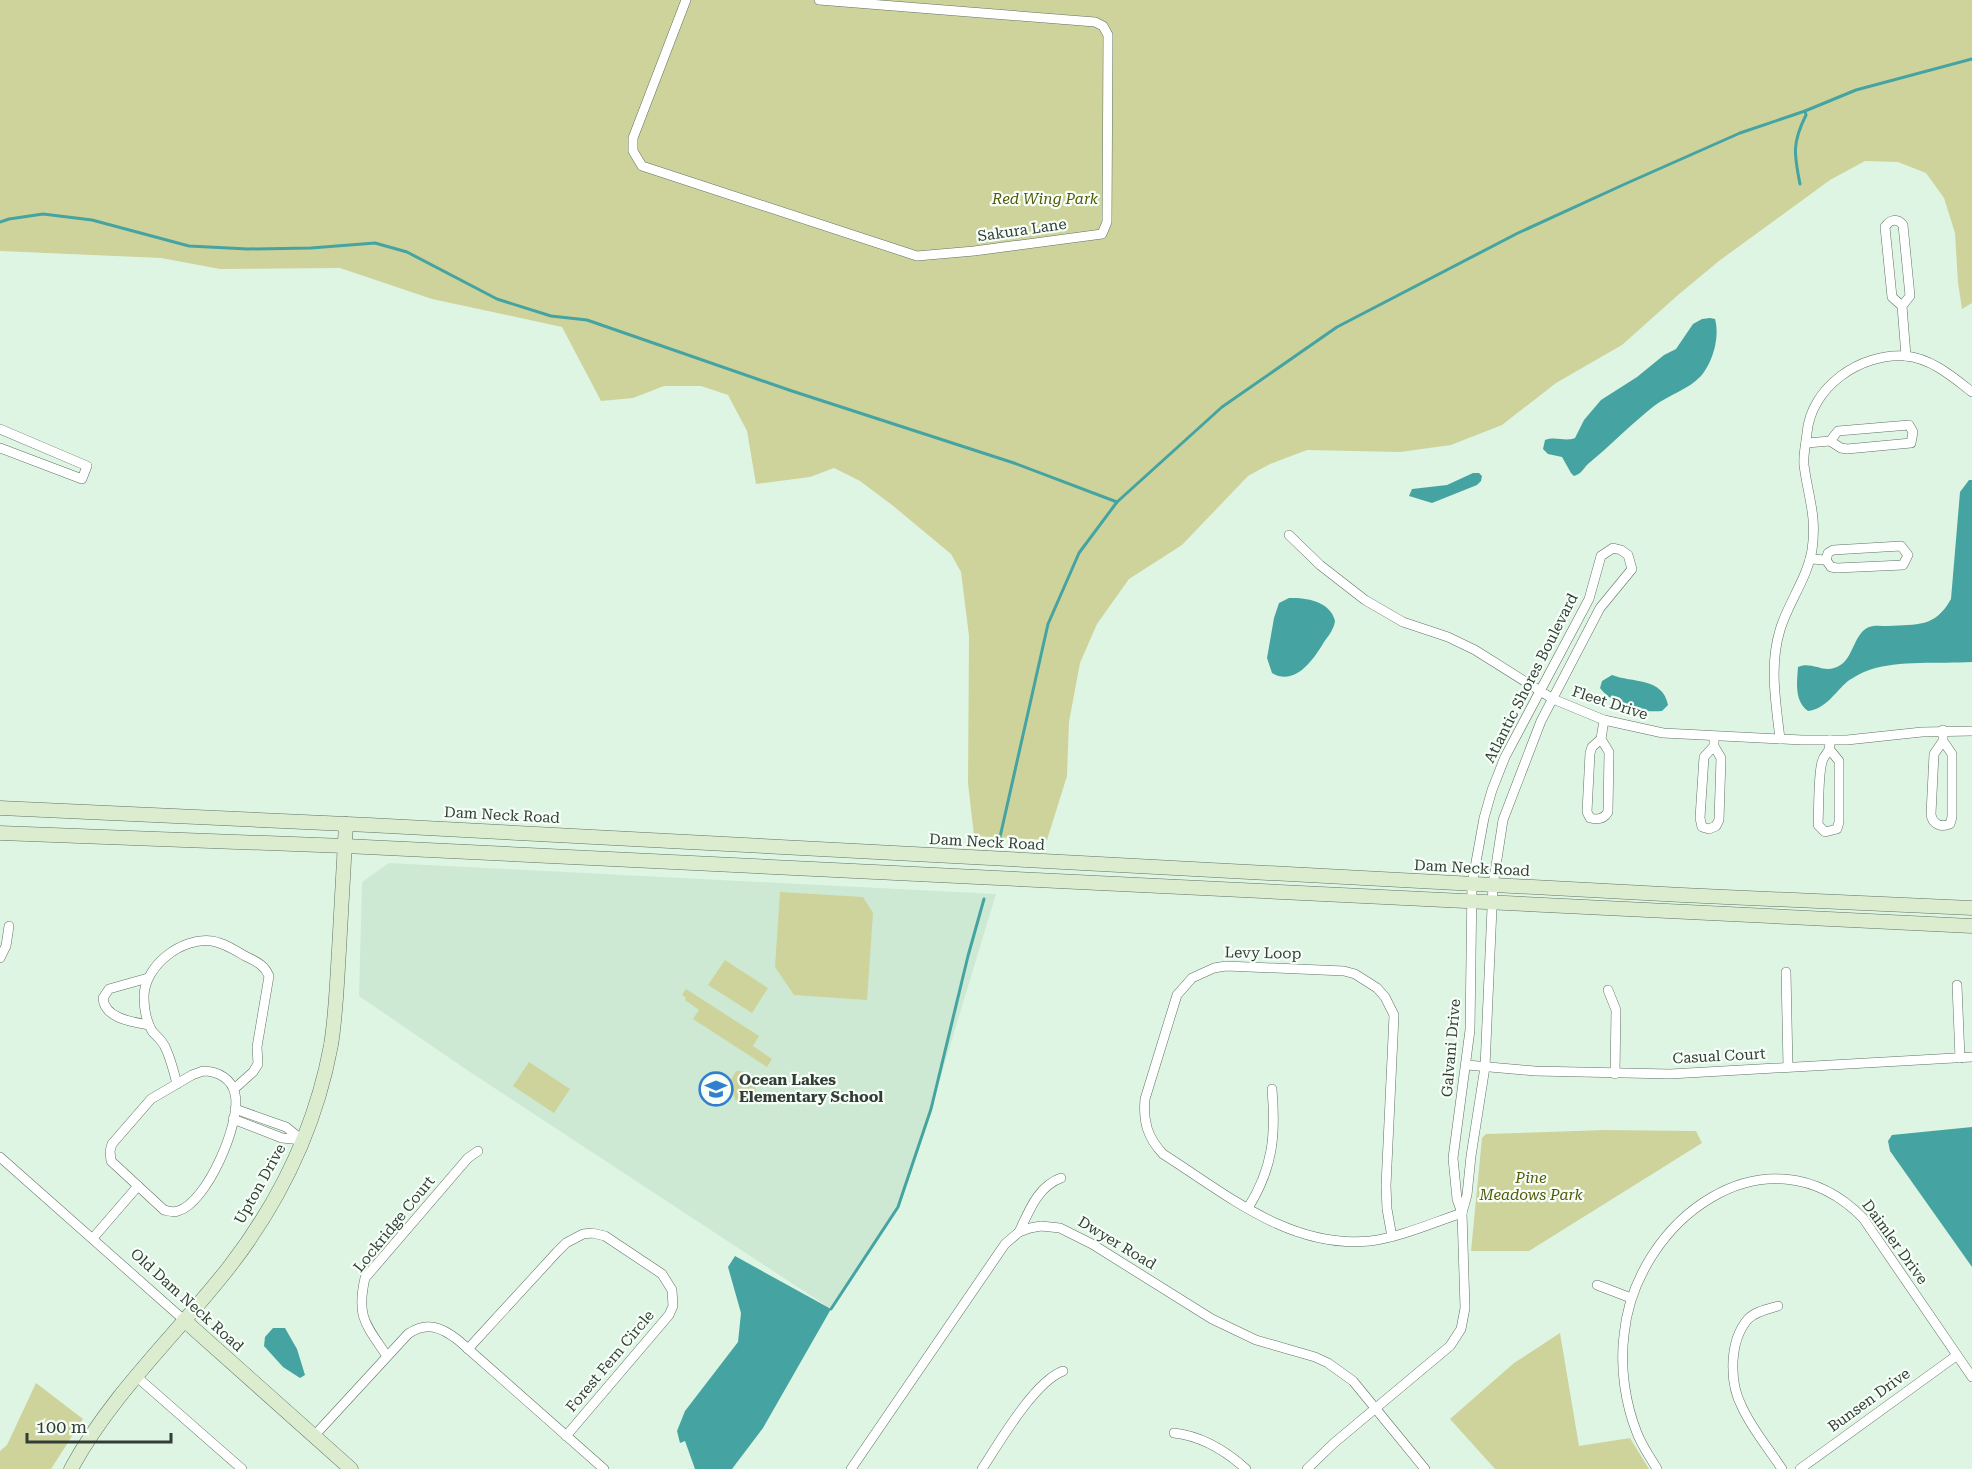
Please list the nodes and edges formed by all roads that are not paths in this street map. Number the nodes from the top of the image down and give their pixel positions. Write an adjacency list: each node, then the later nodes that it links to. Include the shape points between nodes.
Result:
1 (686, 0): 2 (street, Sakura Lane, via 633,138 633,151 642,166 918,256 1102,234 1107,222 1108,34 1103,26 1095,22)
2 (819, 0)
3 (1902, 306): 3 (street, via 1910,296 1903,225 1893,220 1885,227 1892,297); 4 (street)
4 (1906, 356): 5 (street, via 1947,372); 8 (street, via 1867,362 1835,380 1811,414)
5 (1972, 392)
6 (0, 429): 9 (street, via 87,466 82,479)
7 (1830, 441): 7 (street, via 1841,448 1911,443 1913,432 1909,425 1838,431); 8 (street)
8 (1807, 443): 11 (street, via 1804,463 1814,518)
9 (0, 448)
10 (1289, 535): 13 (street, Fleet Drive, via 1365,600 1403,622 1475,650)
11 (1810, 559): 12 (street); 19 (street, via 1777,642 1774,672)
12 (1826, 560): 12 (street, via 1837,568 1903,565 1908,555 1900,546 1844,549 1828,553)
13 (1539, 691): 14 (street, Fleet Drive); 14 (street, Atlantic Shores Boulevard, via 1589,599 1601,556 1613,548 1621,550 1628,555 1632,569 1601,606); 29 (street, Atlantic Shores Boulevard, via 1492,790)
14 (1553, 699): 15 (street, Fleet Drive); 30 (street, Atlantic Shores Boulevard, via 1503,820)
15 (1604, 720): 18 (street); 20 (street, Fleet Drive)
16 (1943, 730): 17 (street, Fleet Drive); 21 (street); 22 (street, Fleet Drive)
17 (1972, 731)
18 (1601, 739): 18 (street, via 1592,747 1587,812 1590,818 1597,819 1608,812 1609,752)
19 (1780, 739): 20 (street, Fleet Drive); 22 (street, Fleet Drive)
20 (1714, 741): 20 (street, via 1704,757 1700,823 1709,829 1719,820 1721,759)
21 (1943, 741): 21 (street, via 1934,754 1931,814 1937,825 1950,824 1952,817 1952,754)
22 (1830, 745): 22 (street, via 1822,762 1818,825 1825,832 1837,829 1839,822 1839,761)
23 (0, 808): 24 (main road, Dam Neck Road)
24 (346, 824): 26 (main road, Dam Neck Road); 27 (main road, Upton Drive)
25 (0, 833): 27 (main road)
26 (711, 843): 28 (main road); 29 (main road, Dam Neck Road)
27 (345, 846): 28 (main road); 53 (main road, Upton Drive, via 334,1023 323,1080)
28 (709, 864): 31 (main road)
29 (1472, 884): 30 (main road, Dam Neck Road); 31 (street, Galvani Drive)
30 (1493, 885): 32 (street, Galvani Drive); 33 (main road, Dam Neck Road)
31 (1472, 902): 32 (main road); 44 (street, Galvani Drive)
32 (1493, 903): 35 (main road); 45 (street, Galvani Drive)
33 (1972, 908)
34 (9, 926): 36 (street)
35 (1972, 926)
36 (0, 958)
37 (1786, 972): 46 (street)
38 (148, 978): 41 (street, via 144,996); 41 (street, via 109,989 103,998 112,1014); 49 (street, via 168,954 201,941 221,943 266,969 269,982 257,1047 258,1064)
39 (1957, 985): 43 (street)
40 (1608, 990): 47 (street, via 1616,1010)
41 (148, 1024): 48 (street, via 166,1047)
42 (1972, 1057): 43 (street, Casual Court)
43 (1960, 1058): 46 (street, Casual Court)
44 (1467, 1065): 45 (street, Casual Court); 59 (street, Galvani Drive, via 1453,1158)
45 (1485, 1067): 47 (street, Casual Court); 59 (street, Galvani Drive)
46 (1788, 1067): 47 (street, Casual Court)
47 (1615, 1074)
48 (177, 1084): 49 (street, via 197,1072 210,1071 224,1077); 57 (street, via 145,1105 112,1144 111,1161)
49 (234, 1089): 51 (street)
50 (1272, 1089): 58 (street, via 1275,1121 1270,1160)
51 (235, 1108): 52 (street); 53 (street, via 286,1127)
52 (233, 1119): 53 (street, via 282,1138); 57 (street, via 212,1177 184,1208 175,1212 164,1210)
53 (302, 1140): 66 (main road, Upton Drive, via 288,1175 251,1237)
54 (478, 1152): 68 (street, Lockridge Court, via 468,1158 365,1278 360,1298 364,1323)
55 (0, 1157): 62 (street, Old Dam Neck Road)
56 (1061, 1178): 60 (street, via 1040,1192)
57 (138, 1186): 62 (street)
58 (1248, 1208): 61 (street, Levy Loop, via 1275,1224 1315,1237 1353,1242); 61 (street, Levy Loop, via 1163,1154 1147,1131 1144,1099 1173,1004 1192,978 1214,968 1344,971 1377,988 1394,1015 1386,1186)
59 (1462, 1213): 61 (street, Levy Loop); 73 (street, Galvani Drive, via 1465,1308 1461,1329 1449,1346)
60 (1019, 1232): 73 (street, Dwyer Road, via 1041,1226 1060,1228 1212,1319 1256,1340 1329,1363 1353,1381); 81 (street, via 1005,1244)
61 (1392, 1237)
62 (93, 1238): 66 (street, Old Dam Neck Road)
63 (1597, 1285): 64 (street)
64 (1631, 1298): 69 (street, Daimler Drive, via 1648,1261 1698,1207 1743,1183 1793,1179 1835,1194 1863,1218); 86 (street, Daimler Drive, via 1623,1351 1627,1397 1637,1433)
65 (1778, 1306): 87 (street, via 1749,1318 1737,1342 1733,1370 1742,1408)
66 (184, 1320): 71 (main road, Upton Drive); 75 (main road, Old Dam Neck Road)
67 (468, 1348): 68 (street, via 443,1329 430,1326 408,1334); 76 (street); 76 (street, Forest Fern Circle, via 575,1237 592,1233 605,1236 662,1274 672,1290 669,1315)
68 (387, 1356): 75 (street)
69 (1956, 1356): 72 (street, Daimler Drive); 88 (street, Bunsen Drive)
70 (1063, 1371): 82 (street, via 1042,1384)
71 (136, 1377): 77 (main road, Upton Drive); 78 (street)
72 (1972, 1377)
73 (1375, 1408): 84 (street, Galvani Drive); 85 (street, Dwyer Road)
74 (1174, 1433): 83 (street, via 1209,1443)
75 (314, 1436): 79 (main road, Old Dam Neck Road)
76 (566, 1436): 80 (street)
77 (71, 1469)
78 (242, 1469)
79 (351, 1469)
80 (604, 1469)
81 (851, 1469)
82 (982, 1469)
83 (1246, 1469)
84 (1307, 1469)
85 (1425, 1469)
86 (1657, 1469)
87 (1782, 1469)
88 (1800, 1469)

